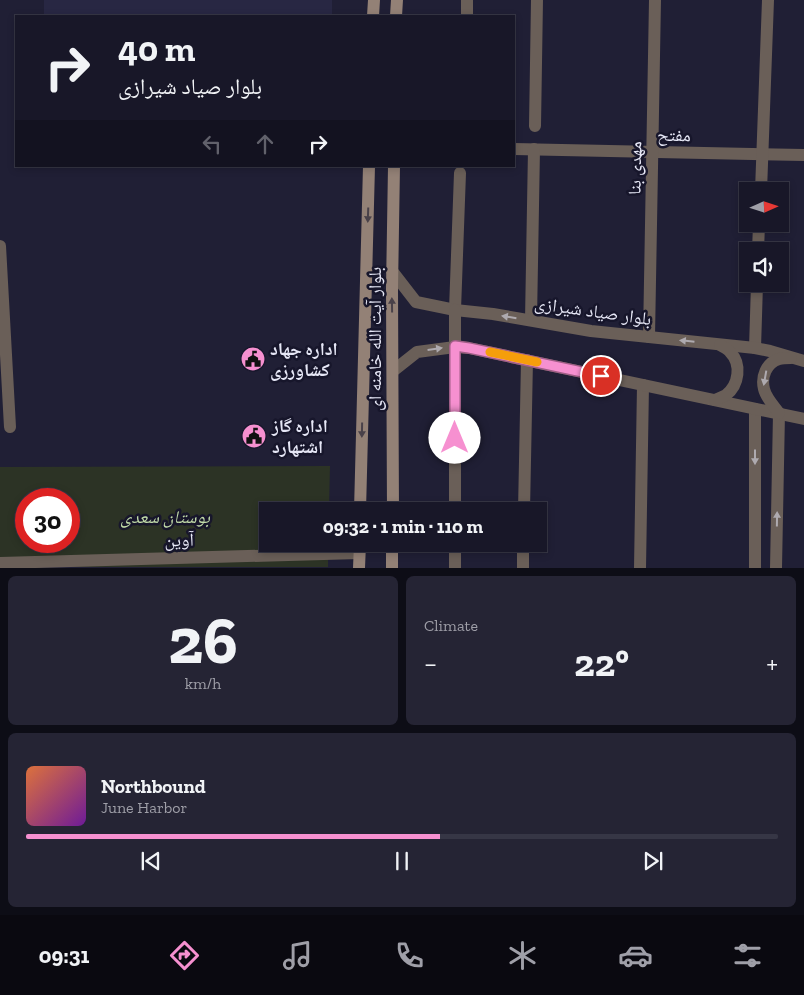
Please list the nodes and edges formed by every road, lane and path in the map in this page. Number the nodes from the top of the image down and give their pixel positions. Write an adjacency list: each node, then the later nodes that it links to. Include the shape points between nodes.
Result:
1 (374, 0): 7 (main road)
2 (396, 0): 8 (main road)
3 (467, 0): 9 (street)
4 (537, 0): 10 (street)
5 (655, 0): 13 (street, مهدی بنا)
6 (768, 0): 14 (street)
7 (373, 15)
8 (396, 15)
9 (466, 15)
10 (535, 126)
11 (515, 149): 12 (street, مفتح)
12 (534, 149): 13 (street, مفتح); 25 (street)
13 (652, 152): 14 (street, مفتح); 26 (street, مهدی بنا)
14 (762, 154): 15 (street, مفتح); 19 (street)
15 (804, 155)
16 (369, 167): 39 (main road, بلوار آیت الله خامنه ای, one-way to 39)
17 (394, 167): 21 (main road, بلوار آیت الله خامنه ای)
18 (460, 173): 24 (street)
19 (761, 182)
20 (0, 246): 22 (street)
21 (392, 271): 24 (street, بلوار صیاد شیرازی, via 416,302); 32 (main road, بلوار آیت الله خامنه ای, one-way to 21)
22 (1, 284): 38 (street)
23 (757, 292): 29 (street)
24 (455, 310): 25 (street, بلوار صیاد شیرازی, one-way to 24); 28 (street)
25 (532, 320): 26 (street, بلوار صیاد شیرازی)
26 (649, 337): 27 (street, بلوار صیاد شیرازی, one-way to 26)
27 (720, 345): 29 (street, بلوار صیاد شیرازی); 34 (street, via 737,362 738,374 734,386)
28 (455, 346): 31 (street); 32 (street, one-way to 28, via 417,352); 41 (street)
29 (754, 348): 30 (street, بلوار صیاد شیرازی)
30 (799, 359): 36 (street, one-way to 36, via 778,360 768,366 763,377 764,390)
31 (527, 360): 33 (street); 42 (street)
32 (393, 371): 40 (main road, بلوار آیت الله خامنه ای)
33 (643, 385): 34 (street); 53 (street)
34 (715, 400): 35 (street)
35 (755, 409): 36 (street); 54 (street, one-way to 54)
36 (779, 413): 37 (street); 55 (street, one-way to 36)
37 (804, 419)
38 (10, 427)
39 (360, 502)
40 (393, 502)
41 (455, 502)
42 (524, 502)
43 (264, 552): 48 (street, آوین)
44 (360, 552): 49 (main road)
45 (392, 552): 50 (main road)
46 (455, 552): 51 (street)
47 (524, 552): 52 (street)
48 (0, 563)
49 (359, 568)
50 (392, 568)
51 (455, 568)
52 (523, 568)
53 (640, 568)
54 (755, 568)
55 (776, 568)

